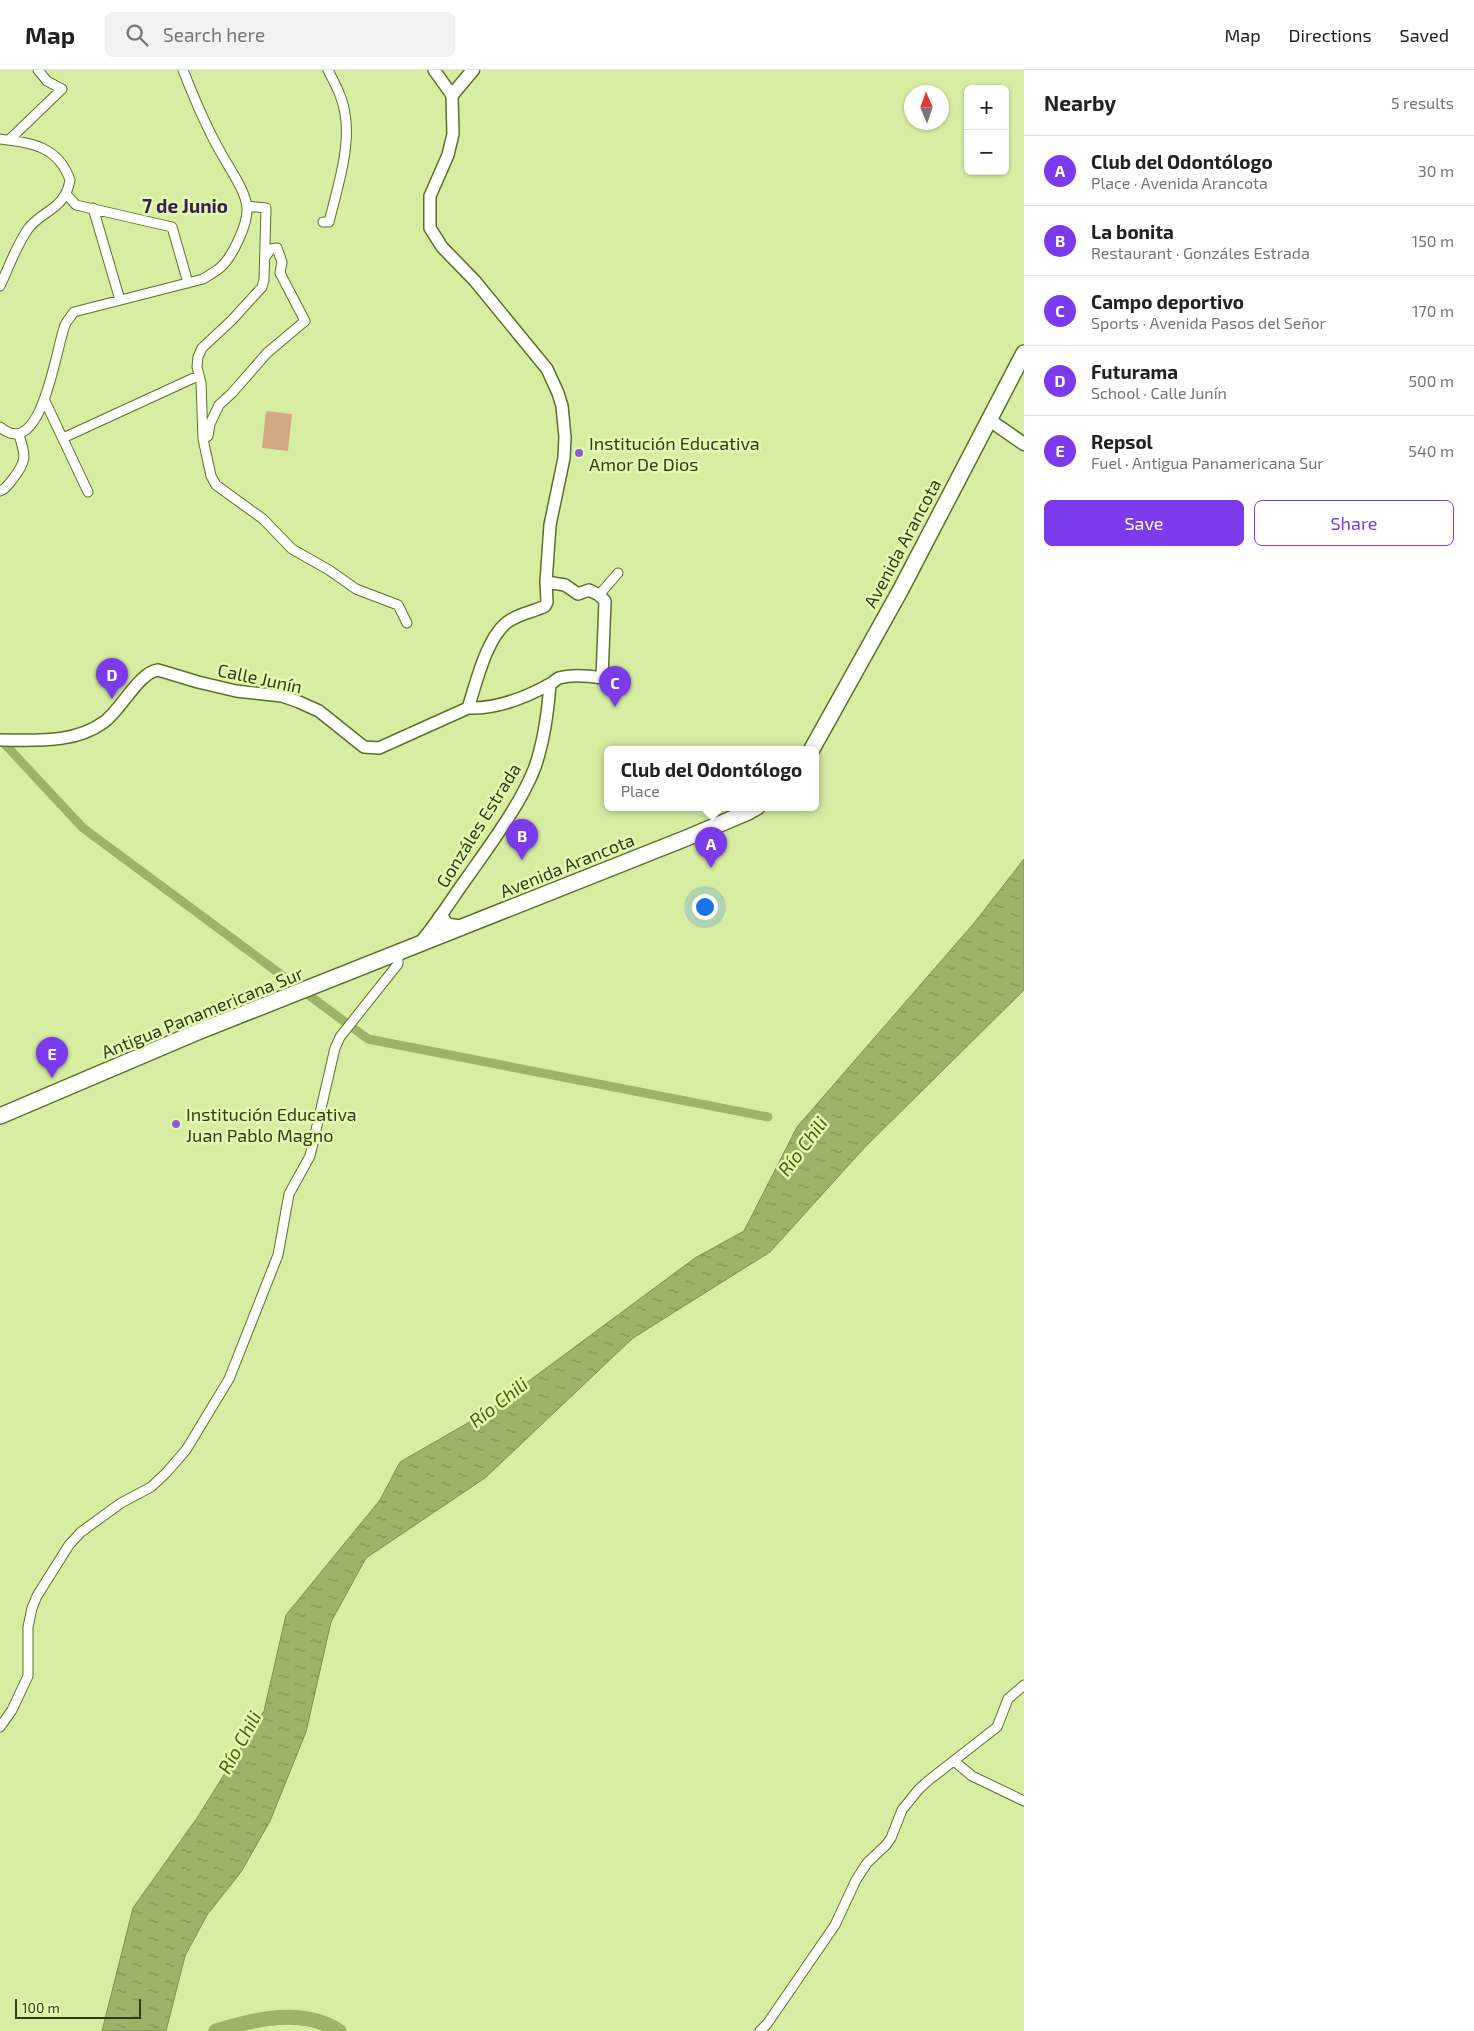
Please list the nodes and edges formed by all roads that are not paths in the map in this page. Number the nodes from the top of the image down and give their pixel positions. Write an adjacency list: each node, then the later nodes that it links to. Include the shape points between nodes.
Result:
1 (38, 70): 7 (street, via 47,81 62,89)
2 (183, 70): 9 (street)
3 (328, 70): 11 (street, via 346,116 344,159 329,222)
4 (434, 70): 6 (street)
5 (474, 70): 6 (main road)
6 (452, 95): 28 (street, via 453,134 448,155 430,196 430,228 442,247 475,281 538,358 554,382 562,406 564,458 550,525)
7 (4, 139): 8 (street, via 28,142 46,149 60,161 70,180)
8 (66, 194): 10 (street, via 76,205); 14 (street, via 54,210 30,226)
9 (247, 206): 12 (street, via 266,208); 13 (street, via 247,218 232,253 221,267 203,279)
10 (93, 208): 13 (street, via 172,227); 15 (street)
11 (323, 222)
12 (265, 257): 17 (street, via 262,287 202,348 198,357); 23 (street, via 271,249 277,248 282,262 280,273 306,321 267,353 219,405 208,436)
13 (188, 283): 15 (street)
14 (0, 286)
15 (120, 300): 18 (street, via 74,312 65,325)
16 (1024, 353): 19 (main road, Avenida Arancota)
17 (198, 376): 22 (street); 23 (street)
18 (44, 399): 21 (street, via 30,428); 22 (street)
19 (988, 419): 24 (main road); 34 (main road, Avenida Arancota, via 900,591)
20 (0, 427): 21 (street, via 7,433)
21 (19, 434): 25 (street, via 25,452 24,461 6,488)
22 (63, 438): 26 (street)
23 (203, 439): 30 (street, via 216,485 263,519 292,549 356,589 398,604)
24 (1024, 444)
25 (0, 491)
26 (88, 492)
27 (618, 574): 29 (street)
28 (546, 582): 29 (street, via 565,585 578,594 589,590); 32 (street, via 546,606 520,614 506,622 497,633)
29 (600, 594): 31 (street, Calle Junín, via 606,608 602,678 570,676)
30 (407, 623)
31 (550, 684): 32 (street, Calle Junín, via 514,700 481,709); 36 (street, Gonzáles Estrada, via 549,706 530,777 508,817)
32 (468, 708): 33 (street, Calle Junín, via 379,748 364,747 319,711 299,702 282,696 226,689 158,670 143,678 105,722 85,732 58,740)
33 (0, 740)
34 (814, 746)
35 (750, 811): 37 (main road, Avenida Arancota)
36 (441, 918): 37 (main road, via 446,926); 38 (street, Gonzáles Estrada)
37 (460, 928): 38 (main road, Avenida Arancota)
38 (418, 945): 39 (main road, Antigua Panamericana Sur)
39 (398, 953): 40 (main road, Antigua Panamericana Sur, via 195,1033); 42 (street, via 398,964 340,1037 335,1048 310,1156 289,1194 278,1255 229,1379 186,1450 166,1473 151,1487 81,1532 69,1545 32,1608 28,1627 28,1676)
40 (0, 1116)
41 (1024, 1684): 43 (street, via 1008,1699 997,1727)
42 (0, 1727)
43 (954, 1762): 44 (street, via 972,1776); 45 (street, via 919,1789 902,1810 891,1838 867,1862 823,1944)
44 (1024, 1801)
45 (760, 2031)

